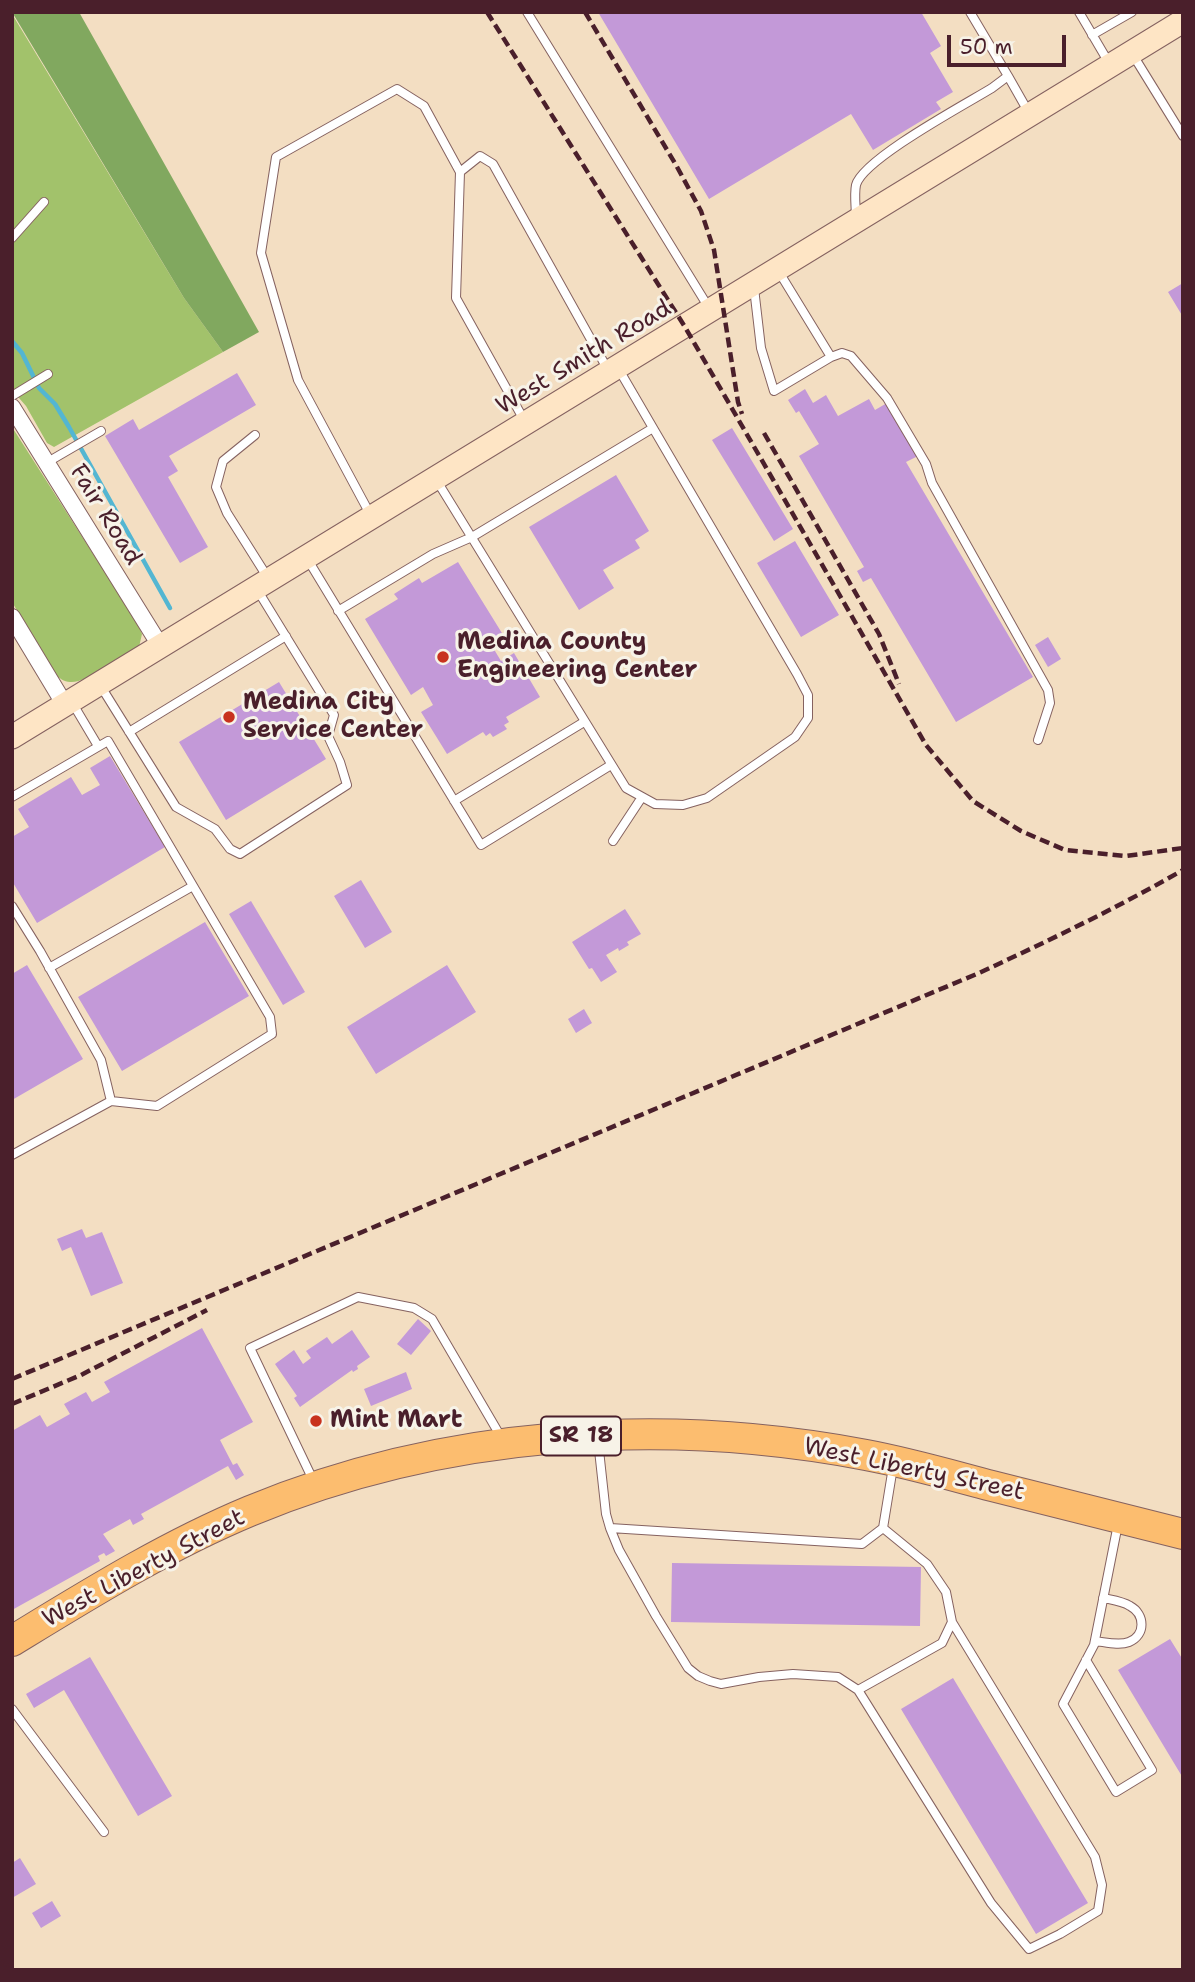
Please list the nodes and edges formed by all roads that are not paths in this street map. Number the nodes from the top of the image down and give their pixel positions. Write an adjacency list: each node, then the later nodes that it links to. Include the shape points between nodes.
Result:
1 (527, 12): 18 (lane)
2 (971, 12): 9 (lane)
3 (1079, 12): 6 (lane)
4 (1132, 12): 6 (lane)
5 (1183, 21): 7 (street, West Smith Road)
6 (1092, 35): 8 (lane)
7 (1131, 53): 8 (street, West Smith Road); 11 (lane)
8 (1110, 66): 10 (street, West Smith Road)
9 (1008, 76): 10 (lane); 14 (lane, via 887,152 864,172 856,184)
10 (1030, 115): 14 (street, West Smith Road)
11 (1183, 136)
12 (460, 172): 20 (lane, via 480,156 493,164); 24 (lane, via 456,298); 30 (lane, via 424,106 397,89 276,157 261,253 298,380)
13 (44, 202): 15 (lane)
14 (856, 221): 16 (street, West Smith Road)
15 (12, 238)
16 (777, 270): 17 (street, West Smith Road); 19 (lane)
17 (754, 284): 18 (street, West Smith Road); 19 (lane, via 761,348 774,391)
18 (711, 311): 20 (street, West Smith Road)
19 (831, 357): 43 (lane, via 851,356 887,398 926,464 932,483 1048,690 1049,703)
20 (614, 370): 24 (street, West Smith Road); 25 (lane)
21 (48, 374): 22 (lane)
22 (12, 396)
23 (12, 407): 28 (street, Fair Road)
24 (526, 424): 29 (street, West Smith Road)
25 (653, 428): 31 (lane); 47 (lane, via 797,674 808,695 808,718 795,737 707,798 682,805 655,804)
26 (101, 431): 28 (lane)
27 (255, 435): 33 (lane, via 223,461 216,488)
28 (46, 463): 37 (street, Fair Road)
29 (436, 479): 30 (street, West Smith Road); 31 (lane)
30 (372, 518): 32 (street, West Smith Road)
31 (472, 537): 34 (lane, via 433,554); 40 (lane)
32 (307, 558): 33 (street, West Smith Road); 34 (lane)
33 (263, 584): 36 (lane); 37 (street, West Smith Road)
34 (338, 611): 48 (lane)
35 (12, 617): 39 (street)
36 (286, 636): 41 (lane); 41 (lane, via 334,715 328,736 347,785 240,854 230,849 215,829 176,807)
37 (161, 647): 38 (street, West Smith Road)
38 (99, 684): 39 (street, West Smith Road); 41 (lane)
39 (69, 703): 42 (street, West Smith Road); 44 (lane)
40 (584, 722): 45 (lane); 48 (lane)
41 (129, 732)
42 (12, 737)
43 (1038, 740)
44 (99, 746): 46 (lane); 50 (lane, via 108,741)
45 (611, 765): 47 (lane, via 626,788); 48 (lane, via 481,845)
46 (12, 797)
47 (642, 797): 49 (lane)
48 (454, 801)
49 (613, 841)
50 (193, 886): 52 (lane); 53 (lane, via 270,1017 272,1034 157,1106)
51 (12, 906): 52 (lane)
52 (50, 968): 53 (lane, via 101,1060)
53 (111, 1101): 54 (lane)
54 (12, 1155)
55 (597, 1436): 56 (highway, West Liberty Street / SR 18); 57 (highway, West Liberty Street / SR 18, via 742,1438); 60 (lane)
56 (504, 1443): 58 (highway, West Liberty Street / SR 18, via 431,1455); 58 (lane, via 432,1319 414,1308 358,1297 250,1348)
57 (894, 1461): 59 (highway, West Liberty Street / SR 18); 61 (lane)
58 (316, 1487): 66 (highway, West Liberty Street / SR 18, via 201,1533)
59 (1119, 1518): 62 (highway, West Liberty Street / SR 18); 63 (lane)
60 (610, 1528): 61 (lane, via 862,1544); 68 (lane, via 656,1616 688,1668 698,1676 721,1684 759,1676 838,1677)
61 (883, 1528): 64 (lane, via 927,1564 946,1592)
62 (1183, 1534)
63 (1103, 1598): 65 (lane); 65 (lane, via 1134,1608 1142,1627 1128,1642)
64 (952, 1622): 68 (lane, via 942,1643); 68 (lane, via 1095,1857 1102,1885 1098,1911 1028,1949 991,1903)
65 (1095, 1641): 67 (lane)
66 (12, 1642)
67 (1086, 1660): 67 (lane, via 1063,1704 1116,1792 1152,1770)
68 (858, 1690)
69 (12, 1709): 70 (lane)
70 (104, 1832)

